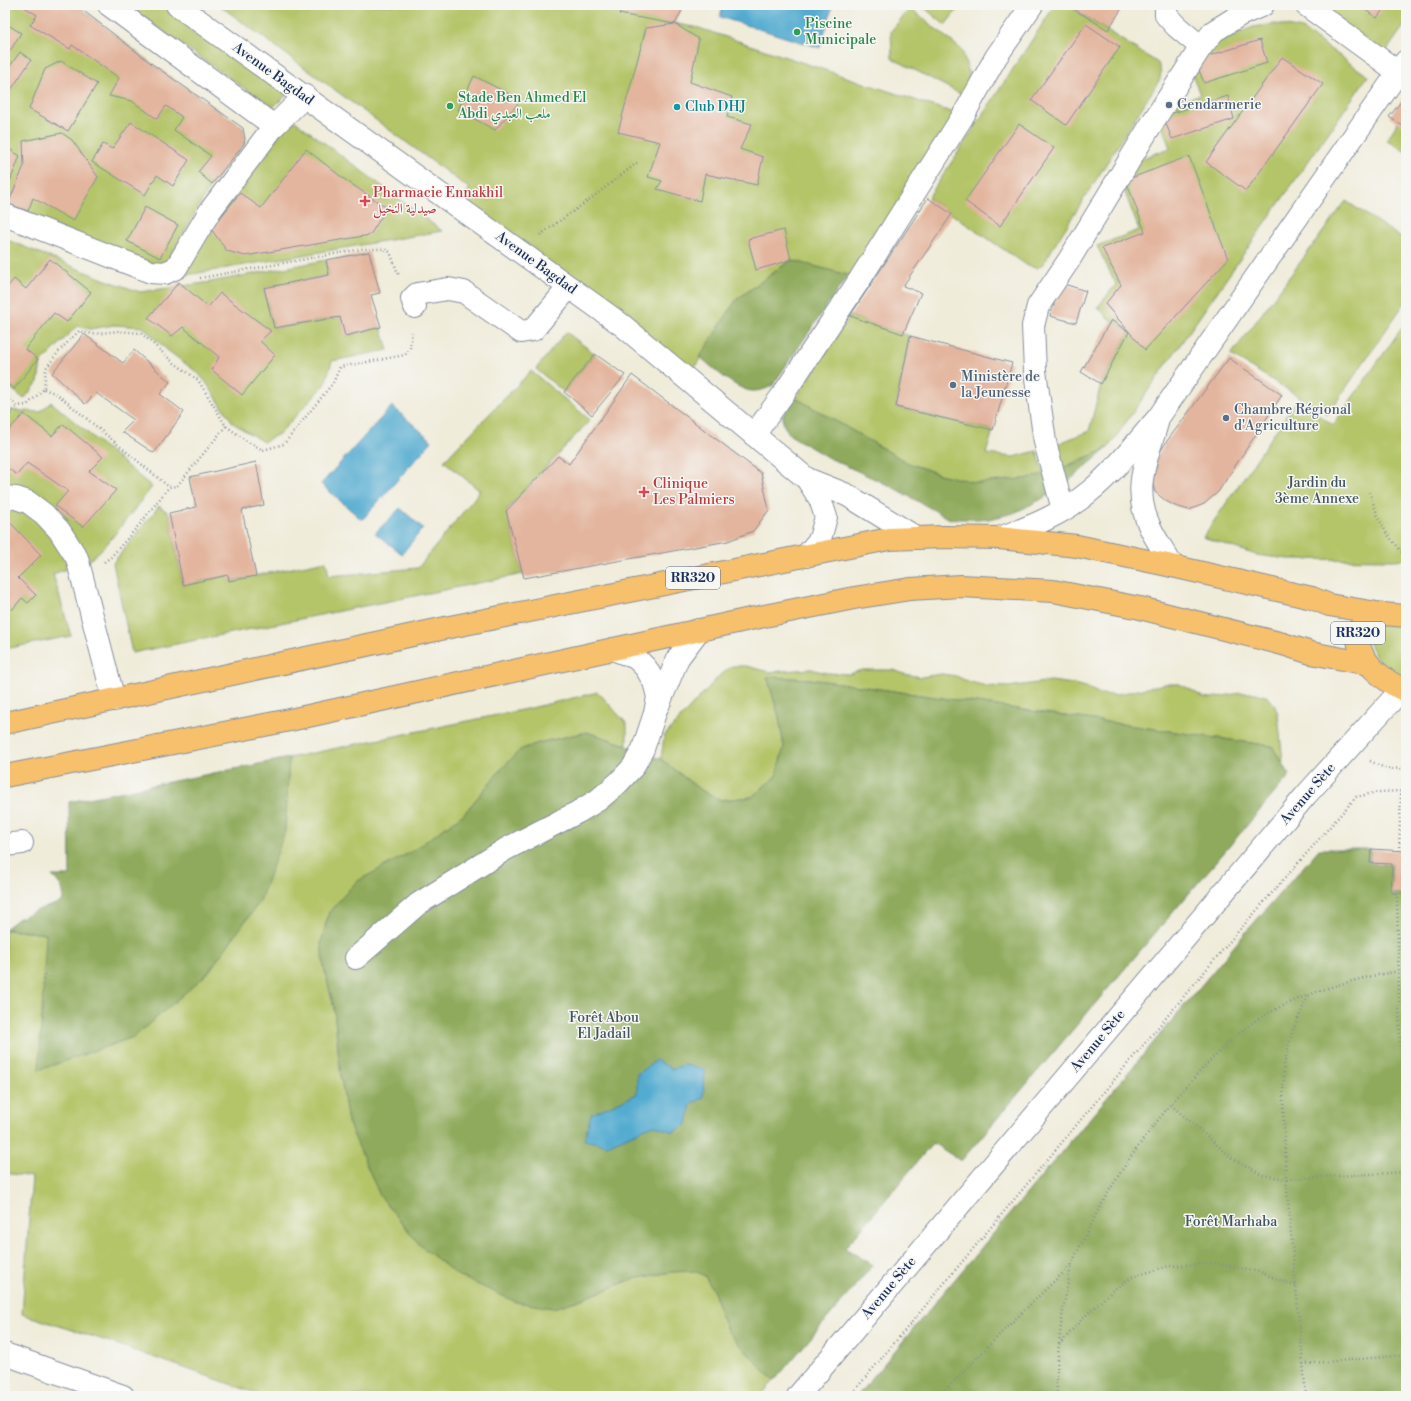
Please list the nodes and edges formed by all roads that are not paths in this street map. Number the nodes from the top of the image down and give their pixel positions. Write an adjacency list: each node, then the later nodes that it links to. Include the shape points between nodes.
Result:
1 (109, 5): 10 (street)
2 (176, 5): 9 (street, Avenue Bagdad)
3 (1032, 5): 15 (street, via 996,57 963,116 860,279)
4 (1166, 5): 7 (street, via 1166,15)
5 (1263, 5): 7 (street, via 1214,31)
6 (1306, 5): 8 (street)
7 (1201, 47): 18 (street, via 1038,306 1033,326 1035,371 1046,442)
8 (1402, 66): 14 (street)
9 (305, 96): 10 (street); 12 (street, Avenue Bagdad)
10 (274, 126): 11 (street, via 210,211 176,268 165,273 151,272)
11 (5, 215)
12 (569, 287): 13 (street, via 533,330 521,332 464,292 448,289 416,294); 15 (street, Avenue Bagdad, via 622,325)
13 (414, 303)
14 (1158, 418): 18 (street, via 1100,482); 22 (street, via 1143,472 1141,499 1149,525)
15 (754, 435): 16 (street, Avenue Bagdad)
16 (807, 479): 19 (street, via 847,495); 21 (street, via 820,499 826,517 820,539)
17 (5, 497): 29 (street, via 28,502 44,514 59,530 77,558)
18 (1063, 510): 20 (street, via 1036,524)
19 (916, 538): 20 (highway, RR320); 21 (highway, RR320, via 889,539)
20 (999, 538): 22 (highway, RR320, via 1077,546)
21 (806, 556): 29 (highway, RR320, via 450,627)
22 (1172, 566): 23 (highway, RR320, via 1312,598 1329,605)
23 (1383, 614): 24 (highway, RR320); 27 (highway, RR320, via 1367,619 1358,632 1361,651)
24 (1406, 616)
25 (699, 630): 26 (highway, RR320); 27 (highway, RR320, via 854,598 910,589 961,586 1053,591 1140,608 1311,653); 30 (street, via 678,658)
26 (613, 649): 30 (street, via 636,658 646,668 654,682 658,697); 32 (highway, RR320, via 290,720)
27 (1369, 664): 28 (highway, RR320)
28 (1404, 690): 36 (street, Avenue Sète, via 1306,795)
29 (114, 700): 31 (highway, RR320)
30 (655, 714): 33 (street, via 643,749 633,767 618,784 578,812 506,849 418,904)
31 (5, 723)
32 (5, 776)
33 (356, 958)
34 (5, 1354): 35 (street)
35 (123, 1396)
36 (798, 1396)

